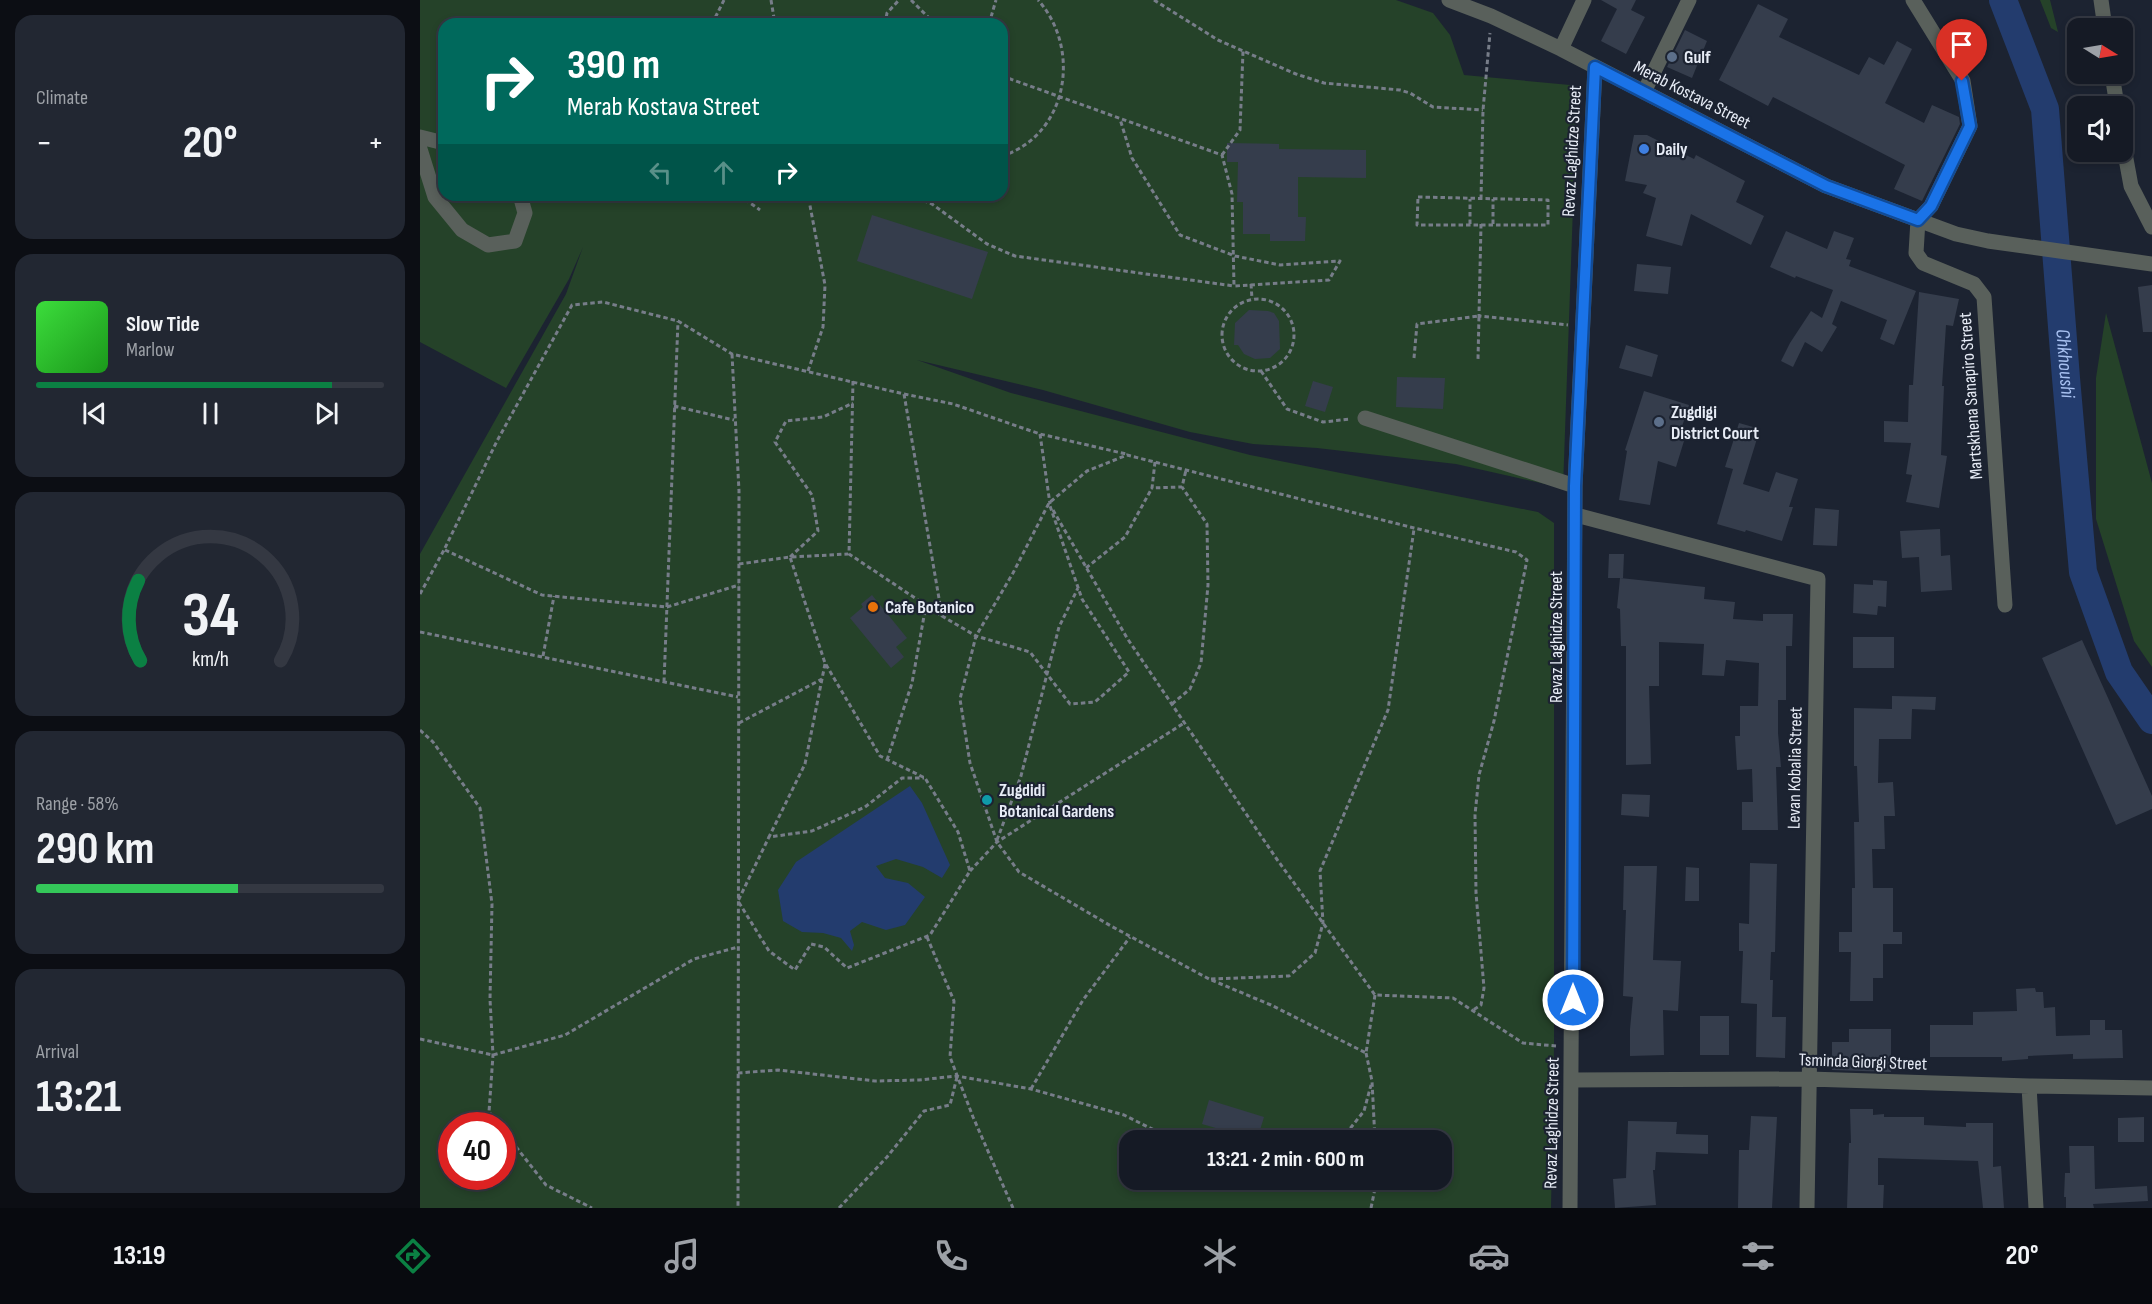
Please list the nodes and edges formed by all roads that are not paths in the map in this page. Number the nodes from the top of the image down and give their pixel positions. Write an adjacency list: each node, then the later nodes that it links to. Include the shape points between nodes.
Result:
1 (1449, 0): 7 (street, Merab Kostava Street)
2 (1584, 0): 7 (street)
3 (1689, 0): 9 (street)
4 (1913, 0): 18 (street, via 1962,81 1970,126 1931,206)
5 (2101, 0): 6 (street)
6 (2104, 18)
7 (1561, 49): 8 (street, Merab Kostava Street)
8 (1595, 67): 9 (street, Merab Kostava Street); 22 (street, Revaz Laghidze Street)
9 (1644, 92): 18 (street, Merab Kostava Street, via 1826,186)
10 (420, 136): 11 (street)
11 (438, 141)
12 (420, 149): 14 (street)
13 (2127, 162): 19 (street, via 2131,186)
14 (425, 177): 16 (street)
15 (438, 201): 17 (street, via 462,230 488,245 515,242 525,213)
16 (438, 201)
17 (522, 201)
18 (1918, 220): 20 (street, Merab Kostava Street, via 1988,241); 24 (street, Martskhena Sanapiro Street, via 1916,253 1923,263 1974,284 1984,297)
19 (2152, 227)
20 (2147, 263)
21 (1365, 418): 22 (street)
22 (1575, 486): 23 (street, Revaz Laghidze Street)
23 (1576, 515): 25 (street, Levan Kobalia Street, via 1818,579); 26 (street, Revaz Laghidze Street)
24 (2005, 605)
25 (1809, 1079): 26 (street, Tsminda Giorgi Street); 27 (street, Tsminda Giorgi Street); 30 (street, Levan Kobalia Street)
26 (1572, 1080): 29 (street, Revaz Laghidze Street)
27 (2030, 1086): 28 (street, Tsminda Giorgi Street); 31 (street)
28 (2152, 1088)
29 (1570, 1208)
30 (1807, 1208)
31 (2036, 1208)

